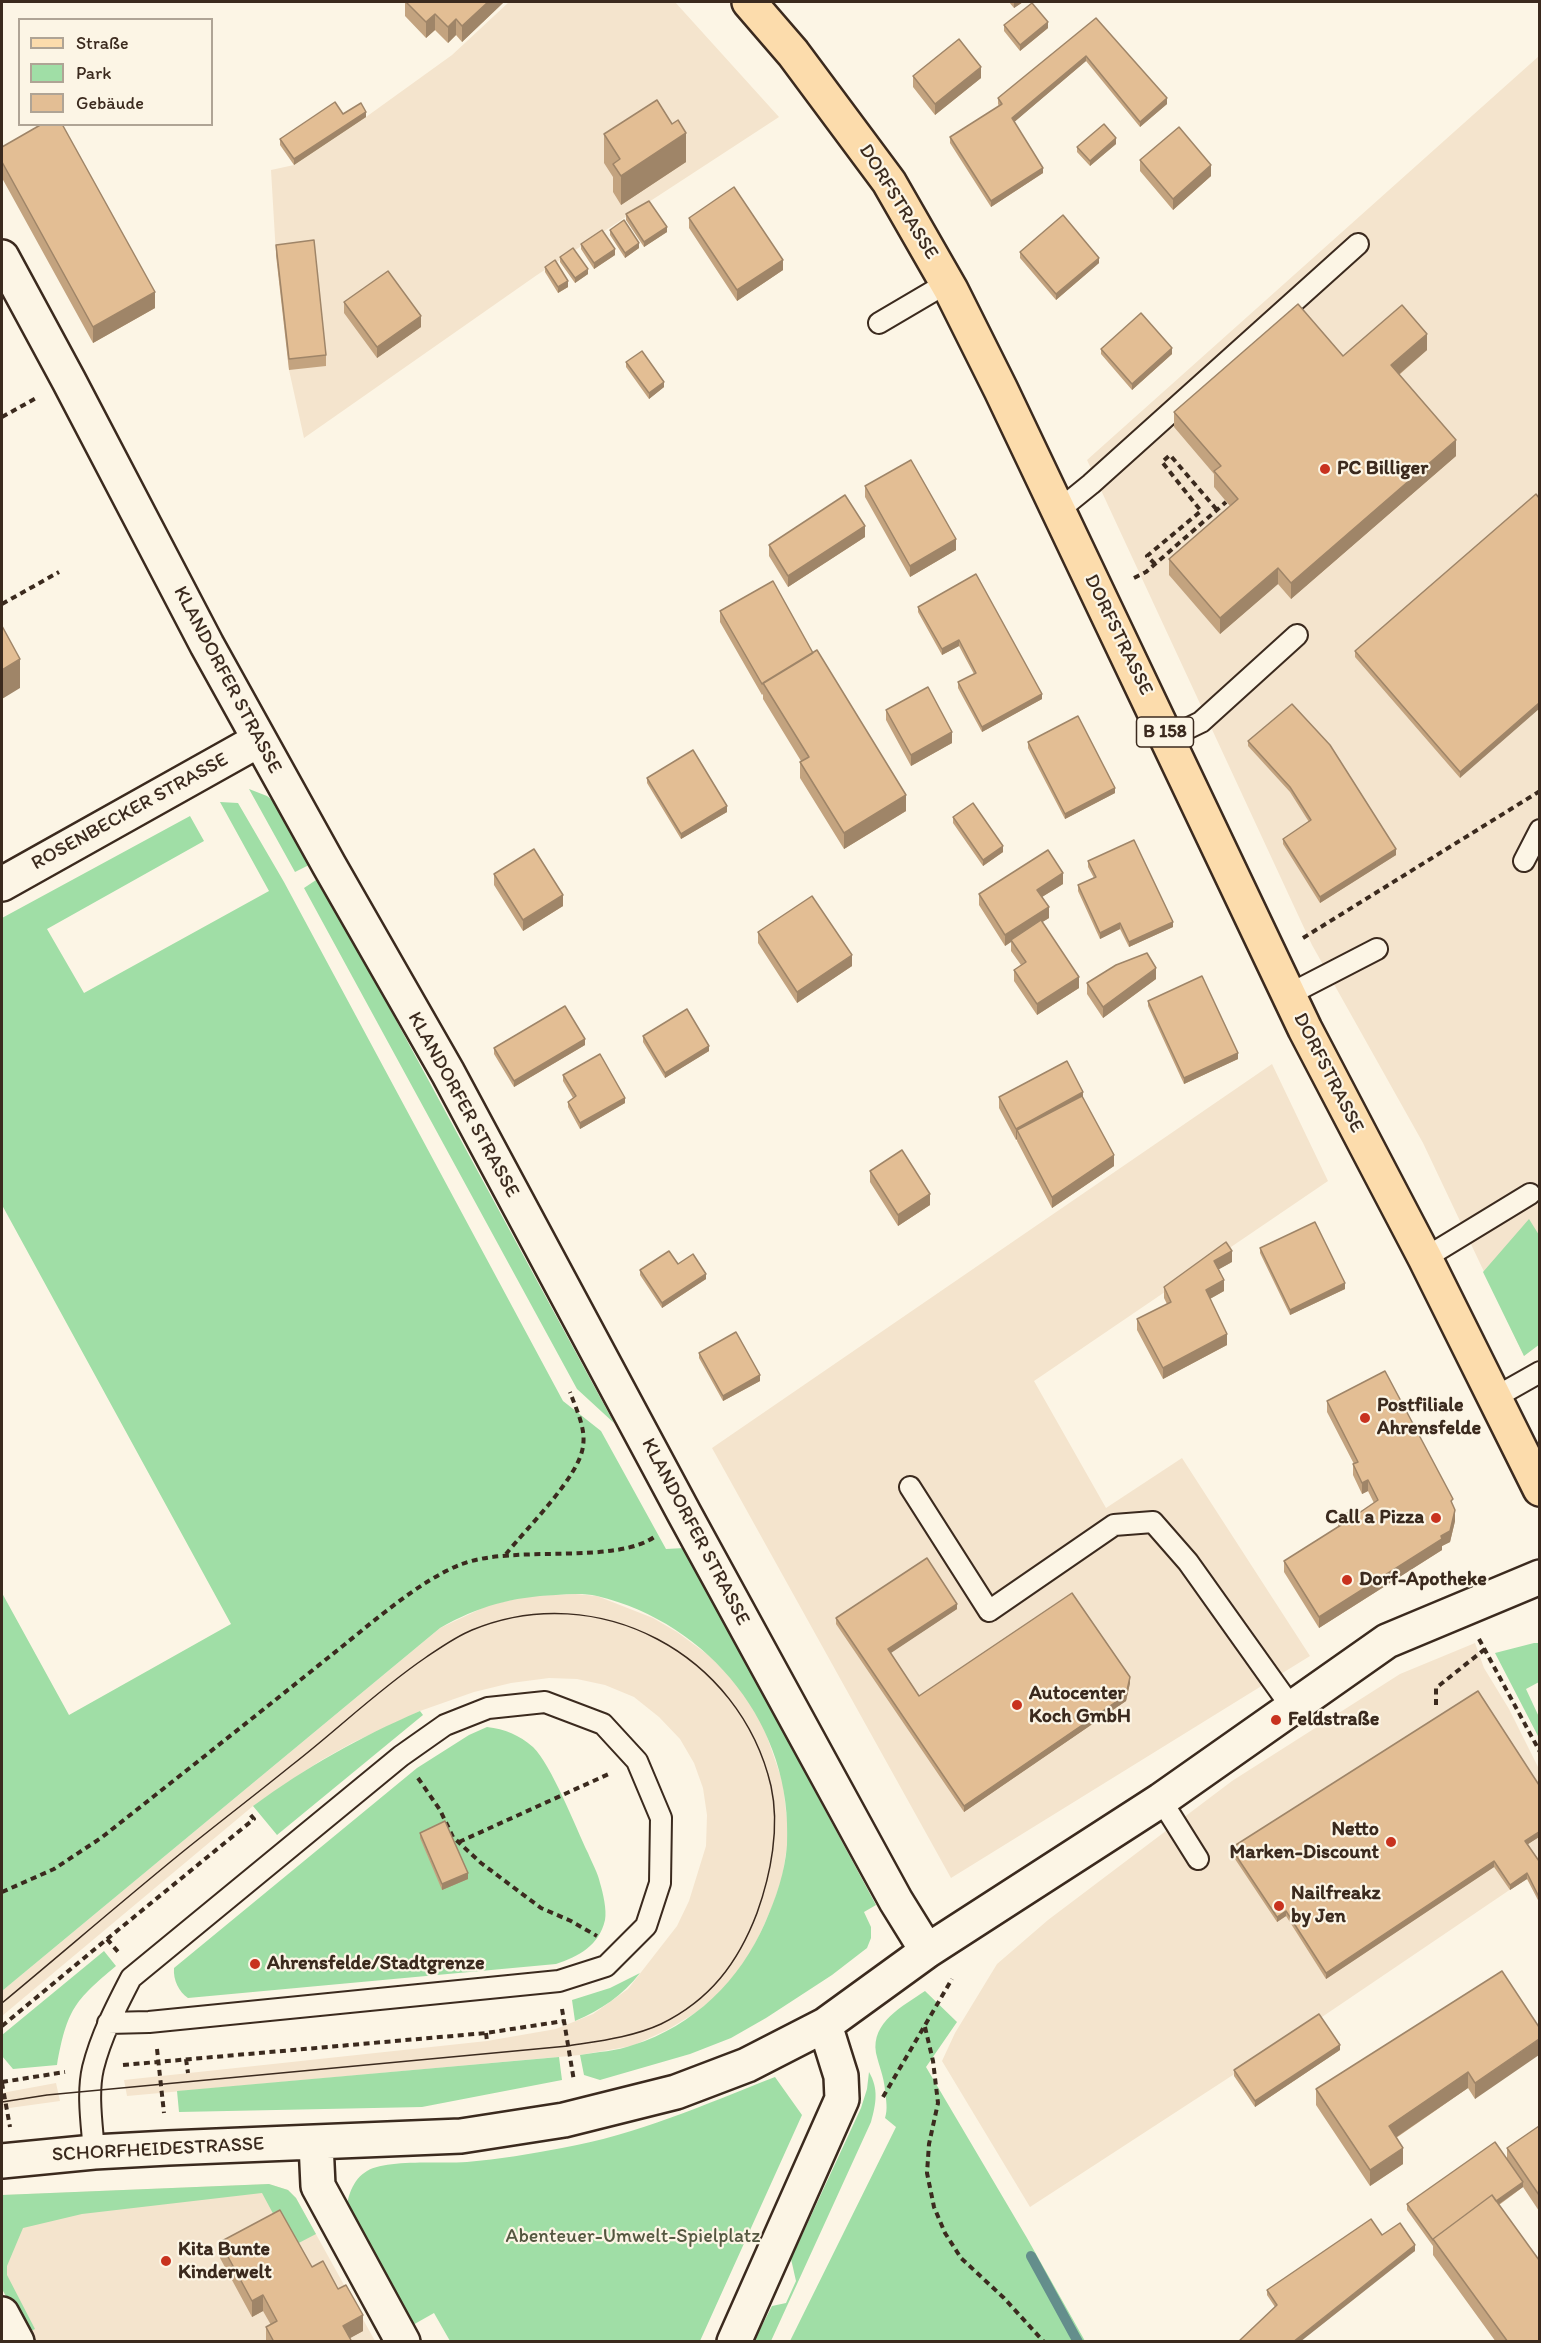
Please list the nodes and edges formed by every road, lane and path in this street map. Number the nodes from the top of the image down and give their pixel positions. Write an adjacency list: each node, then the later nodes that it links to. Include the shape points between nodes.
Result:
1 (749, 2): 4 (main road, DORFSTRASSE / B 158, via 793,53 880,170)
2 (1358, 244): 7 (lane)
3 (2, 257): 15 (street, KLANDORFER STRASSE)
4 (947, 283): 5 (lane); 7 (main road, DORFSTRASSE / B 158)
5 (879, 323)
6 (1226, 502): 8 (path)
7 (1059, 510): 14 (main road, DORFSTRASSE / B 158)
8 (1217, 510): 9 (path); 9 (path, via 1170,455 1162,462 1201,511 1148,556)
9 (1155, 564): 11 (path)
10 (59, 572): 12 (path)
11 (1134, 578)
12 (2, 604)
13 (1297, 635): 14 (lane, via 1201,722)
14 (1168, 738): 22 (main road, DORFSTRASSE / B 158)
15 (259, 740): 19 (street, ROSENBECKER STRASSE); 30 (street, KLANDORFER STRASSE, via 448,1073)
16 (1539, 791): 20 (path)
17 (1539, 830): 18 (lane)
18 (1524, 861)
19 (2, 884)
20 (1303, 938)
21 (1377, 949): 22 (lane)
22 (1288, 995): 24 (main road, DORFSTRASSE / B 158)
23 (1530, 1194): 24 (lane)
24 (1425, 1258): 27 (main road, DORFSTRASSE / B 158)
25 (1539, 1372): 27 (lane)
26 (570, 1392): 31 (path, via 582,1425 583,1446 578,1463)
27 (1494, 1398): 29 (main road, DORFSTRASSE / B 158)
28 (910, 1486): 36 (lane, via 989,1611 1114,1525 1153,1522 1188,1562)
29 (1539, 1489)
30 (684, 1513): 31 (path, via 654,1538 635,1547); 47 (street, KLANDORFER STRASSE, via 896,1901)
31 (505, 1555): 44 (path, via 463,1563 431,1579 101,1838 54,1869)
32 (1539, 1576): 36 (street, via 1387,1641)
33 (1479, 1638): 34 (path)
34 (1485, 1649): 35 (path, via 1436,1688); 37 (path)
35 (1436, 1705)
36 (1292, 1708): 40 (street)
37 (1539, 1752)
38 (637, 1761): 42 (path); 50 (lane, via 603,1724 545,1702 488,1708 445,1725 401,1756 131,1978); 50 (lane, via 661,1818 660,1883 646,1926 606,1966 559,1981)
39 (415, 1774): 42 (path)
40 (1161, 1800): 43 (lane); 47 (street)
41 (249, 1813): 46 (path, via 254,1819)
42 (459, 1842): 45 (path, via 480,1863 542,1908)
43 (1198, 1859)
44 (2, 1892)
45 (590, 1932)
46 (107, 1939): 48 (path); 52 (path)
47 (934, 1947): 51 (street, SCHORFHEIDESTRASSE)
48 (124, 1960)
49 (954, 1975): 53 (path)
50 (108, 2023): 68 (lane, via 92,2069)
51 (825, 2025): 67 (street, SCHORFHEIDESTRASSE, via 747,2065 686,2088 564,2120 461,2136); 73 (street, via 841,2076 842,2099)
52 (2, 2026)
53 (925, 2026): 65 (path); 74 (path, via 938,2103 927,2173 934,2207 960,2258)
54 (486, 2033): 56 (path); 57 (path); 63 (path, via 564,2021)
55 (156, 2039): 58 (path)
56 (487, 2041)
57 (186, 2059): 58 (path); 61 (path)
58 (158, 2061): 59 (path); 64 (path)
59 (124, 2065)
60 (57, 2073): 62 (path)
61 (188, 2073)
62 (2, 2083): 66 (path)
63 (574, 2083)
64 (162, 2092)
65 (883, 2097)
66 (6, 2108)
67 (316, 2143): 68 (street, SCHORFHEIDESTRASSE); 72 (street, via 318,2186)
68 (94, 2152): 69 (street, SCHORFHEIDESTRASSE)
69 (2, 2161)
70 (2, 2314): 71 (street)
71 (17, 2342)
72 (404, 2342)
73 (735, 2342)
74 (1044, 2342)

